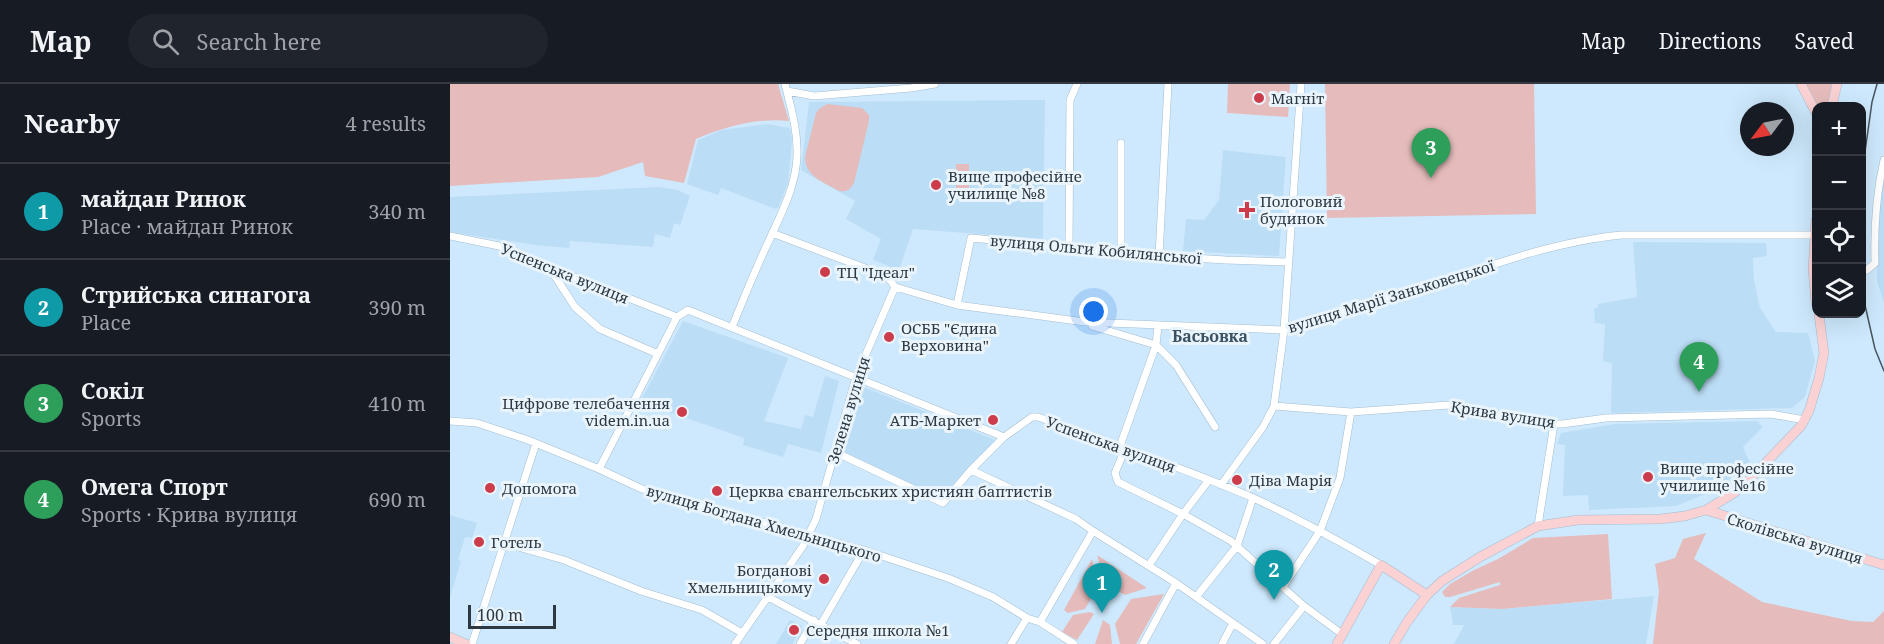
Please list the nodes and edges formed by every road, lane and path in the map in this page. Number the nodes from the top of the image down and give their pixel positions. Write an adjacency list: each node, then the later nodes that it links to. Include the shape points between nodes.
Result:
1 (935, 84): 7 (street, via 814,96)
2 (1077, 84): 15 (street, via 1071,100)
3 (1168, 84): 17 (street)
4 (1301, 84): 18 (street)
5 (1801, 84): 9 (main road)
6 (1837, 84): 8 (main road)
7 (786, 88): 12 (street, via 795,120 797,159 792,187)
8 (1833, 102)
9 (1812, 106)
10 (1121, 143): 16 (street)
11 (1884, 160): 20 (street, via 1874,233 1875,263)
12 (772, 233): 21 (street, вулиця Марії Заньковецької, via 881,274); 27 (street)
13 (1812, 234): 28 (street, вулиця Марії Заньковецької, via 1622,235 1564,243)
14 (450, 236): 19 (street, Успенська вулиця, via 504,247)
15 (1068, 247): 16 (street, вулиця Ольги Кобилянської); 22 (street, вулиця Ольги Кобилянської, via 972,238)
16 (1121, 251): 17 (street, вулиця Ольги Кобилянської)
17 (1159, 256): 18 (street, вулиця Ольги Кобилянської)
18 (1288, 262): 28 (street)
19 (549, 267): 23 (street, Успенська вулиця); 30 (street, via 575,307 600,329)
20 (1867, 270)
21 (895, 287): 22 (street, вулиця Марії Заньковецької); 31 (street, Зелена вулиця)
22 (957, 306): 25 (street, вулиця Марії Заньковецької)
23 (677, 317): 27 (street, via 688,310); 30 (street)
24 (1819, 318): 34 (main road, via 1823,363)
25 (1078, 322): 26 (street, вулиця Марії Заньковецької); 29 (street)
26 (1158, 326): 28 (street, вулиця Марії Заньковецької); 29 (street)
27 (732, 327): 31 (street)
28 (1284, 330): 32 (street)
29 (1156, 345): 37 (street, via 1176,365); 40 (street)
30 (658, 354): 42 (street)
31 (856, 377): 38 (street); 41 (street, Зелена вулиця)
32 (1274, 406): 33 (street, Крива вулиця); 45 (street)
33 (1351, 412): 36 (street, Крива вулиця, via 1449,405); 51 (street, via 1340,478)
34 (1805, 420): 36 (street, Крива вулиця, via 1761,414 1606,418); 47 (main road, via 1753,476)
35 (450, 421): 39 (street, вулиця Богдана Хмельницького, via 477,423)
36 (1554, 424): 49 (street)
37 (1215, 427)
38 (1004, 437): 40 (street, Успенська вулиця, via 1032,417 1038,417); 43 (street, Успенська вулиця)
39 (536, 444): 42 (street, вулиця Богдана Хмельницького); 53 (street)
40 (1123, 448): 44 (street, Успенська вулиця); 48 (street, via 1115,473 1118,482)
41 (835, 452): 43 (street, Успенська вулиця, via 942,503); 52 (street, Зелена вулиця)
42 (599, 469): 52 (street, вулиця Богдана Хмельницького, via 642,489)
43 (971, 470): 50 (street, via 1076,519)
44 (1209, 480): 45 (street, Успенська вулиця); 48 (street)
45 (1221, 485): 46 (street, Успенська вулиця)
46 (1253, 498): 51 (street, Успенська вулиця); 54 (street)
47 (1707, 510): 49 (main road, via 1660,519 1578,520); 58 (main road, Сколівська вулиця)
48 (1183, 514): 54 (street); 56 (street)
49 (1538, 526): 61 (main road, via 1456,571)
50 (1093, 531): 56 (street); 67 (street)
51 (1320, 531): 57 (street, Успенська вулиця); 60 (street)
52 (808, 535): 55 (street, вулиця Богдана Хмельницького); 62 (street, Зелена вулиця)
53 (504, 543): 70 (street, via 564,560 702,610); 74 (street)
54 (1237, 546): 60 (street); 63 (street)
55 (864, 550): 65 (street, вулиця Богдана Хмельницького, via 948,578 993,597); 69 (street)
56 (1149, 565): 59 (street)
57 (1381, 565): 61 (main road, Успенська вулиця); 71 (main road)
58 (1884, 565)
59 (1176, 583): 63 (street); 80 (street)
60 (1283, 587): 64 (street)
61 (1427, 595): 85 (main road)
62 (768, 597): 66 (street); 70 (street, Зелена вулиця)
63 (1196, 597): 68 (street)
64 (1304, 606): 71 (street); 83 (street)
65 (1027, 618): 67 (street, вулиця Богдана Хмельницького); 78 (street)
66 (814, 620): 69 (street); 76 (street)
67 (1040, 622): 79 (street, вулиця Богдана Хмельницького)
68 (1233, 623): 81 (street); 82 (street)
69 (821, 624): 77 (street)
70 (742, 633): 75 (street, Зелена вулиця)
71 (1342, 634): 84 (main road)
72 (450, 637): 73 (main road)
73 (466, 644)
74 (472, 644)
75 (735, 644)
76 (800, 644)
77 (857, 644)
78 (1011, 644)
79 (1074, 644)
80 (1143, 644)
81 (1222, 644)
82 (1263, 644)
83 (1274, 644)
84 (1337, 644)
85 (1394, 644)

